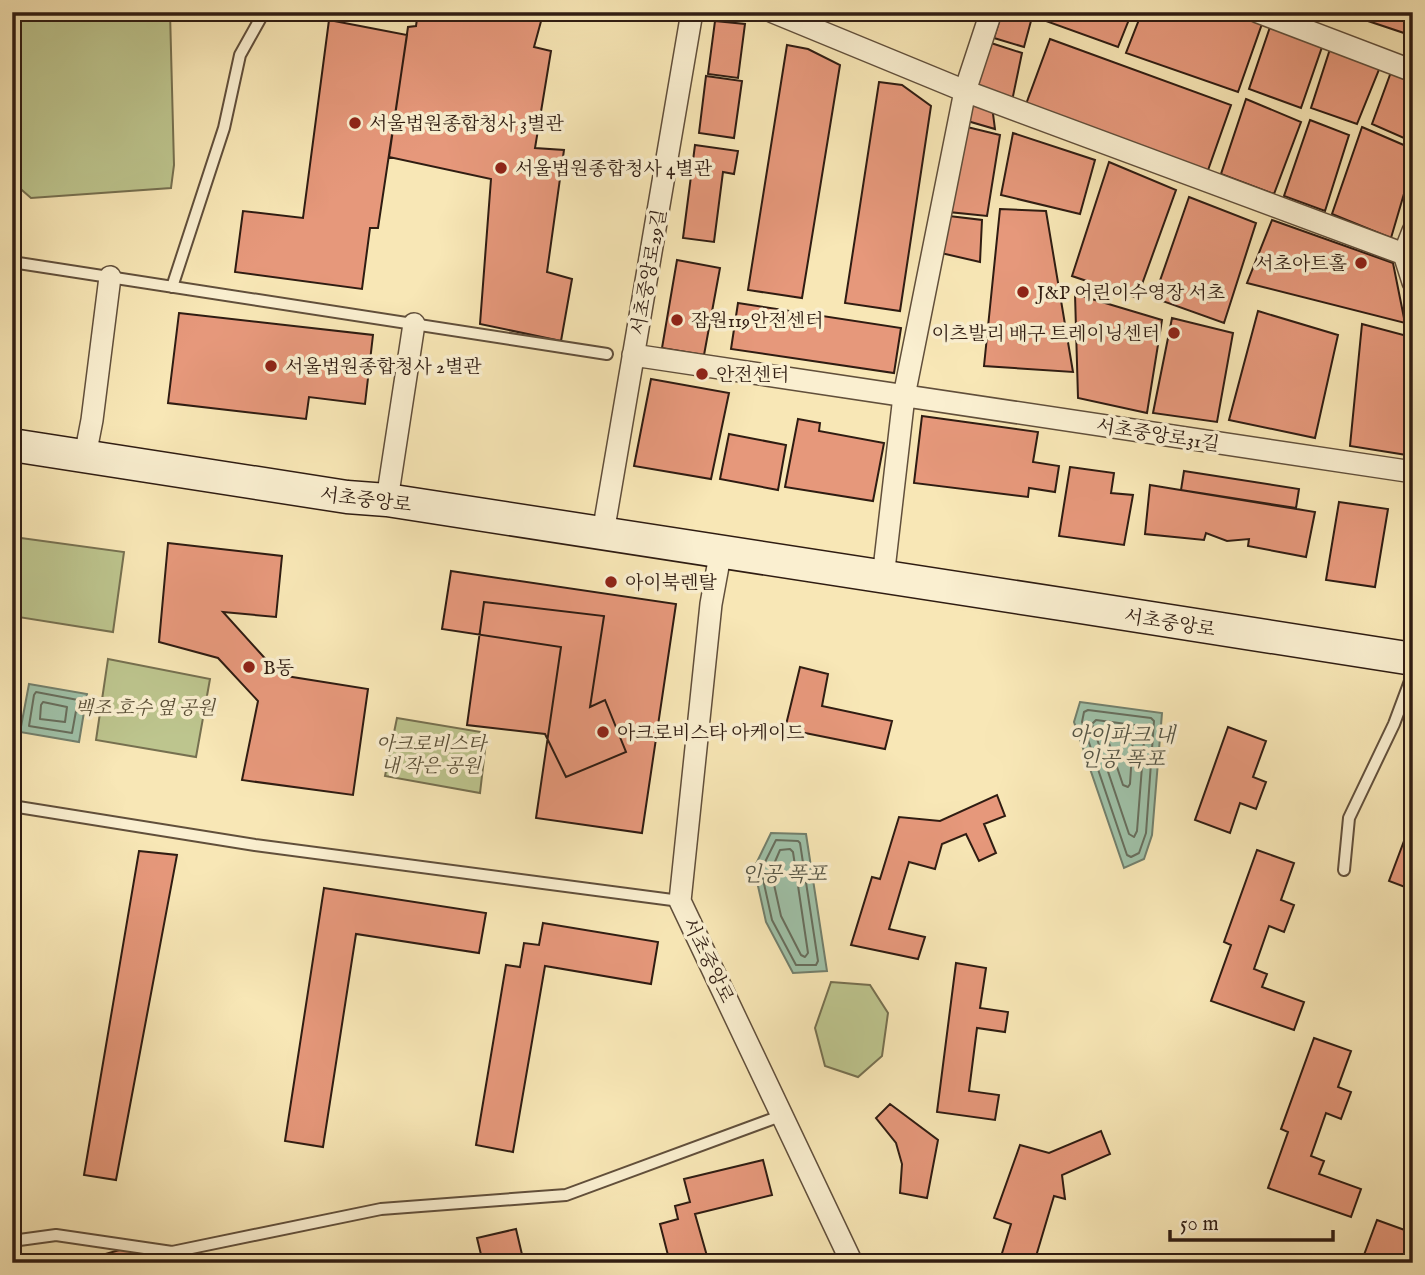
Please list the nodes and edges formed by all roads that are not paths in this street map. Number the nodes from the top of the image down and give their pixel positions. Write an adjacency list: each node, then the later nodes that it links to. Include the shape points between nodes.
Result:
1 (264, 12): 13 (lane, via 240,55 224,128)
2 (692, 12): 16 (street, 서초중앙로29길)
3 (773, 12): 7 (street)
4 (991, 12): 7 (street)
5 (1258, 12): 6 (street)
6 (1413, 71)
7 (965, 91): 9 (street); 17 (street)
8 (1413, 231): 9 (street)
9 (1404, 254): 12 (street)
10 (12, 262): 11 (lane)
11 (110, 277): 13 (lane); 19 (street)
12 (1413, 282)
13 (173, 287): 14 (lane)
14 (414, 324): 15 (lane); 21 (street)
15 (607, 354)
16 (634, 355): 17 (street, 서초중앙로31길); 22 (street, 서초중앙로29길)
17 (904, 396): 20 (street, 서초중앙로31길); 24 (street)
18 (12, 445): 19 (main road, 서초중앙로)
19 (85, 456): 21 (main road, 서초중앙로)
20 (1413, 472)
21 (387, 500): 22 (main road, 서초중앙로)
22 (603, 533): 23 (main road, 서초중앙로)
23 (721, 550): 24 (main road, 서초중앙로); 29 (street, 서초중앙로)
24 (883, 578): 25 (main road, 서초중앙로)
25 (1413, 659)
26 (1413, 673): 28 (lane, via 1349,818)
27 (12, 806): 29 (lane, via 255,845)
28 (1344, 870)
29 (680, 901): 30 (street, 서초중앙로)
30 (783, 1115): 31 (lane, via 566,1195 381,1209 172,1252 56,1235); 32 (street, 서초중앙로)
31 (12, 1241)
32 (852, 1263)

